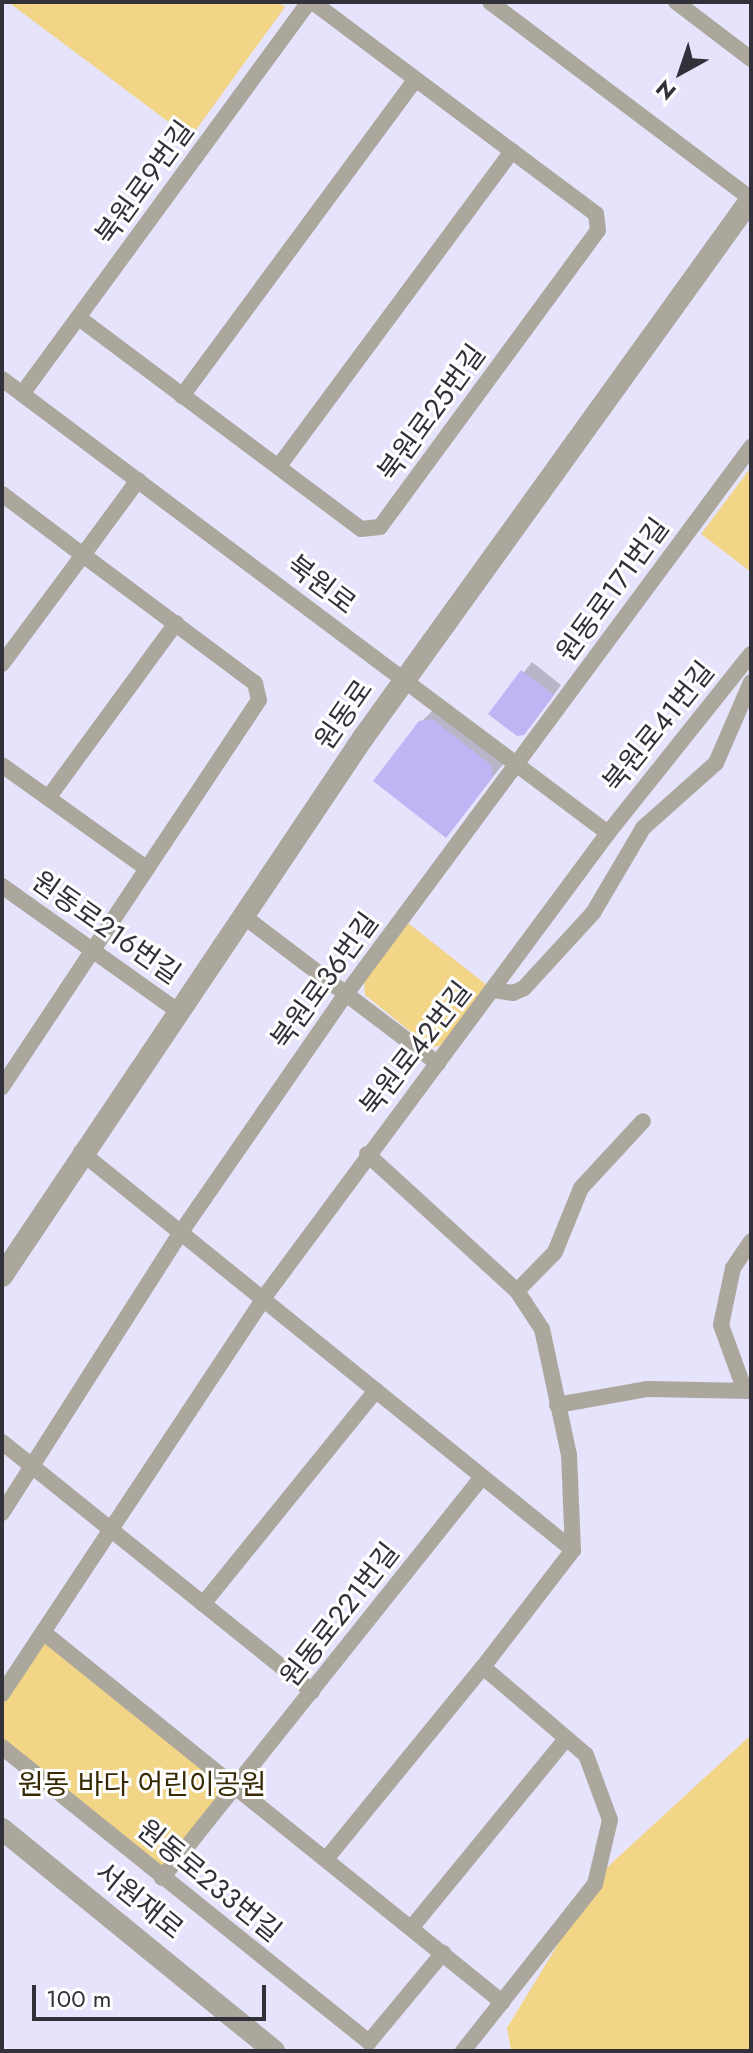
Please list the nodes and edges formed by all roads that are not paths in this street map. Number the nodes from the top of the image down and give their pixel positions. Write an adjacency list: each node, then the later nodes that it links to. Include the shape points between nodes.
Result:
1 (311, 2): 5 (street, 북원로9번길); 9 (street, 북원로9번길)
2 (490, 2): 7 (street)
3 (676, 2): 4 (street)
4 (751, 59)
5 (415, 80): 6 (street, 북원로9번길); 12 (street)
6 (512, 151): 8 (street, 북원로9번길, via 596,214); 14 (street)
7 (751, 199): 21 (street, 원동로)
8 (598, 230): 14 (street, 북원로25번길, via 380,527 361,529)
9 (79, 318): 11 (street, 북원로9번길); 12 (street, 북원로25번길)
10 (2, 379): 11 (street, 북원로)
11 (22, 394): 15 (street, 북원로)
12 (182, 396): 14 (street, 북원로25번길)
13 (751, 447): 23 (street, 원동로171번길)
14 (279, 466)
15 (138, 480): 17 (street); 21 (street, 북원로)
16 (2, 494): 17 (street, 원동로216번길)
17 (83, 555): 18 (street, 원동로216번길); 20 (street)
18 (176, 623): 25 (street); 27 (street, 원동로216번길, via 255,683 259,700)
19 (751, 654): 26 (street, 북원로41번길)
20 (2, 664)
21 (405, 680): 23 (street, 북원로); 29 (street, 원동로)
22 (751, 682): 31 (street, via 716,763 643,828 593,913 524,988 513,993)
23 (516, 764): 26 (street, 북원로); 32 (street, 북원로36번길)
24 (2, 765): 25 (street)
25 (48, 798): 27 (street)
26 (608, 833): 31 (street, 북원로42번길)
27 (147, 869): 30 (street, 원동로216번길)
28 (2, 886): 30 (street, 원동로216번길)
29 (242, 915): 32 (street); 33 (street, 원동로)
30 (92, 948): 33 (street, 원동로216번길); 35 (street)
31 (494, 990): 34 (street, 북원로42번길)
32 (346, 994): 34 (street); 39 (street, 북원로36번길)
33 (179, 1012): 37 (street, 원동로)
34 (438, 1064): 38 (street, 북원로42번길)
35 (2, 1087)
36 (643, 1121): 42 (street, via 581,1188 555,1252)
37 (81, 1152): 39 (street); 41 (street, 원동로)
38 (367, 1154): 42 (street); 43 (street, 북원로42번길)
39 (181, 1232): 43 (street); 48 (street)
40 (751, 1241): 45 (street, via 733,1268 721,1325)
41 (2, 1276)
42 (517, 1291): 46 (street, via 542,1329)
43 (265, 1296): 44 (street); 51 (street)
44 (376, 1390): 49 (street); 53 (street)
45 (748, 1391): 46 (street, via 647,1389)
46 (557, 1405): 52 (street, via 569,1455)
47 (2, 1442): 48 (street)
48 (31, 1467): 50 (street); 51 (street)
49 (482, 1477): 52 (street); 56 (street, 원동로221번길)
50 (2, 1513)
51 (110, 1529): 53 (street); 54 (street)
52 (573, 1550): 55 (street)
53 (203, 1604): 56 (street)
54 (43, 1632): 57 (street); 60 (street)
55 (483, 1667): 58 (street); 62 (street)
56 (312, 1691): 60 (street, 원동로221번길)
57 (2, 1694)
58 (565, 1740): 64 (street); 66 (street, via 586,1755 610,1820 595,1884)
59 (2, 1747): 63 (street, 원동로233번길)
60 (238, 1785): 62 (street); 63 (street, 원동로221번길)
61 (2, 1829): 67 (street, 서원재로)
62 (327, 1858): 64 (street)
63 (162, 1878): 65 (street, 원동로233번길, via 369,2042)
64 (412, 1927): 65 (street)
65 (443, 1953): 66 (street)
66 (502, 2002): 68 (street)
67 (274, 2051)
68 (463, 2051)

